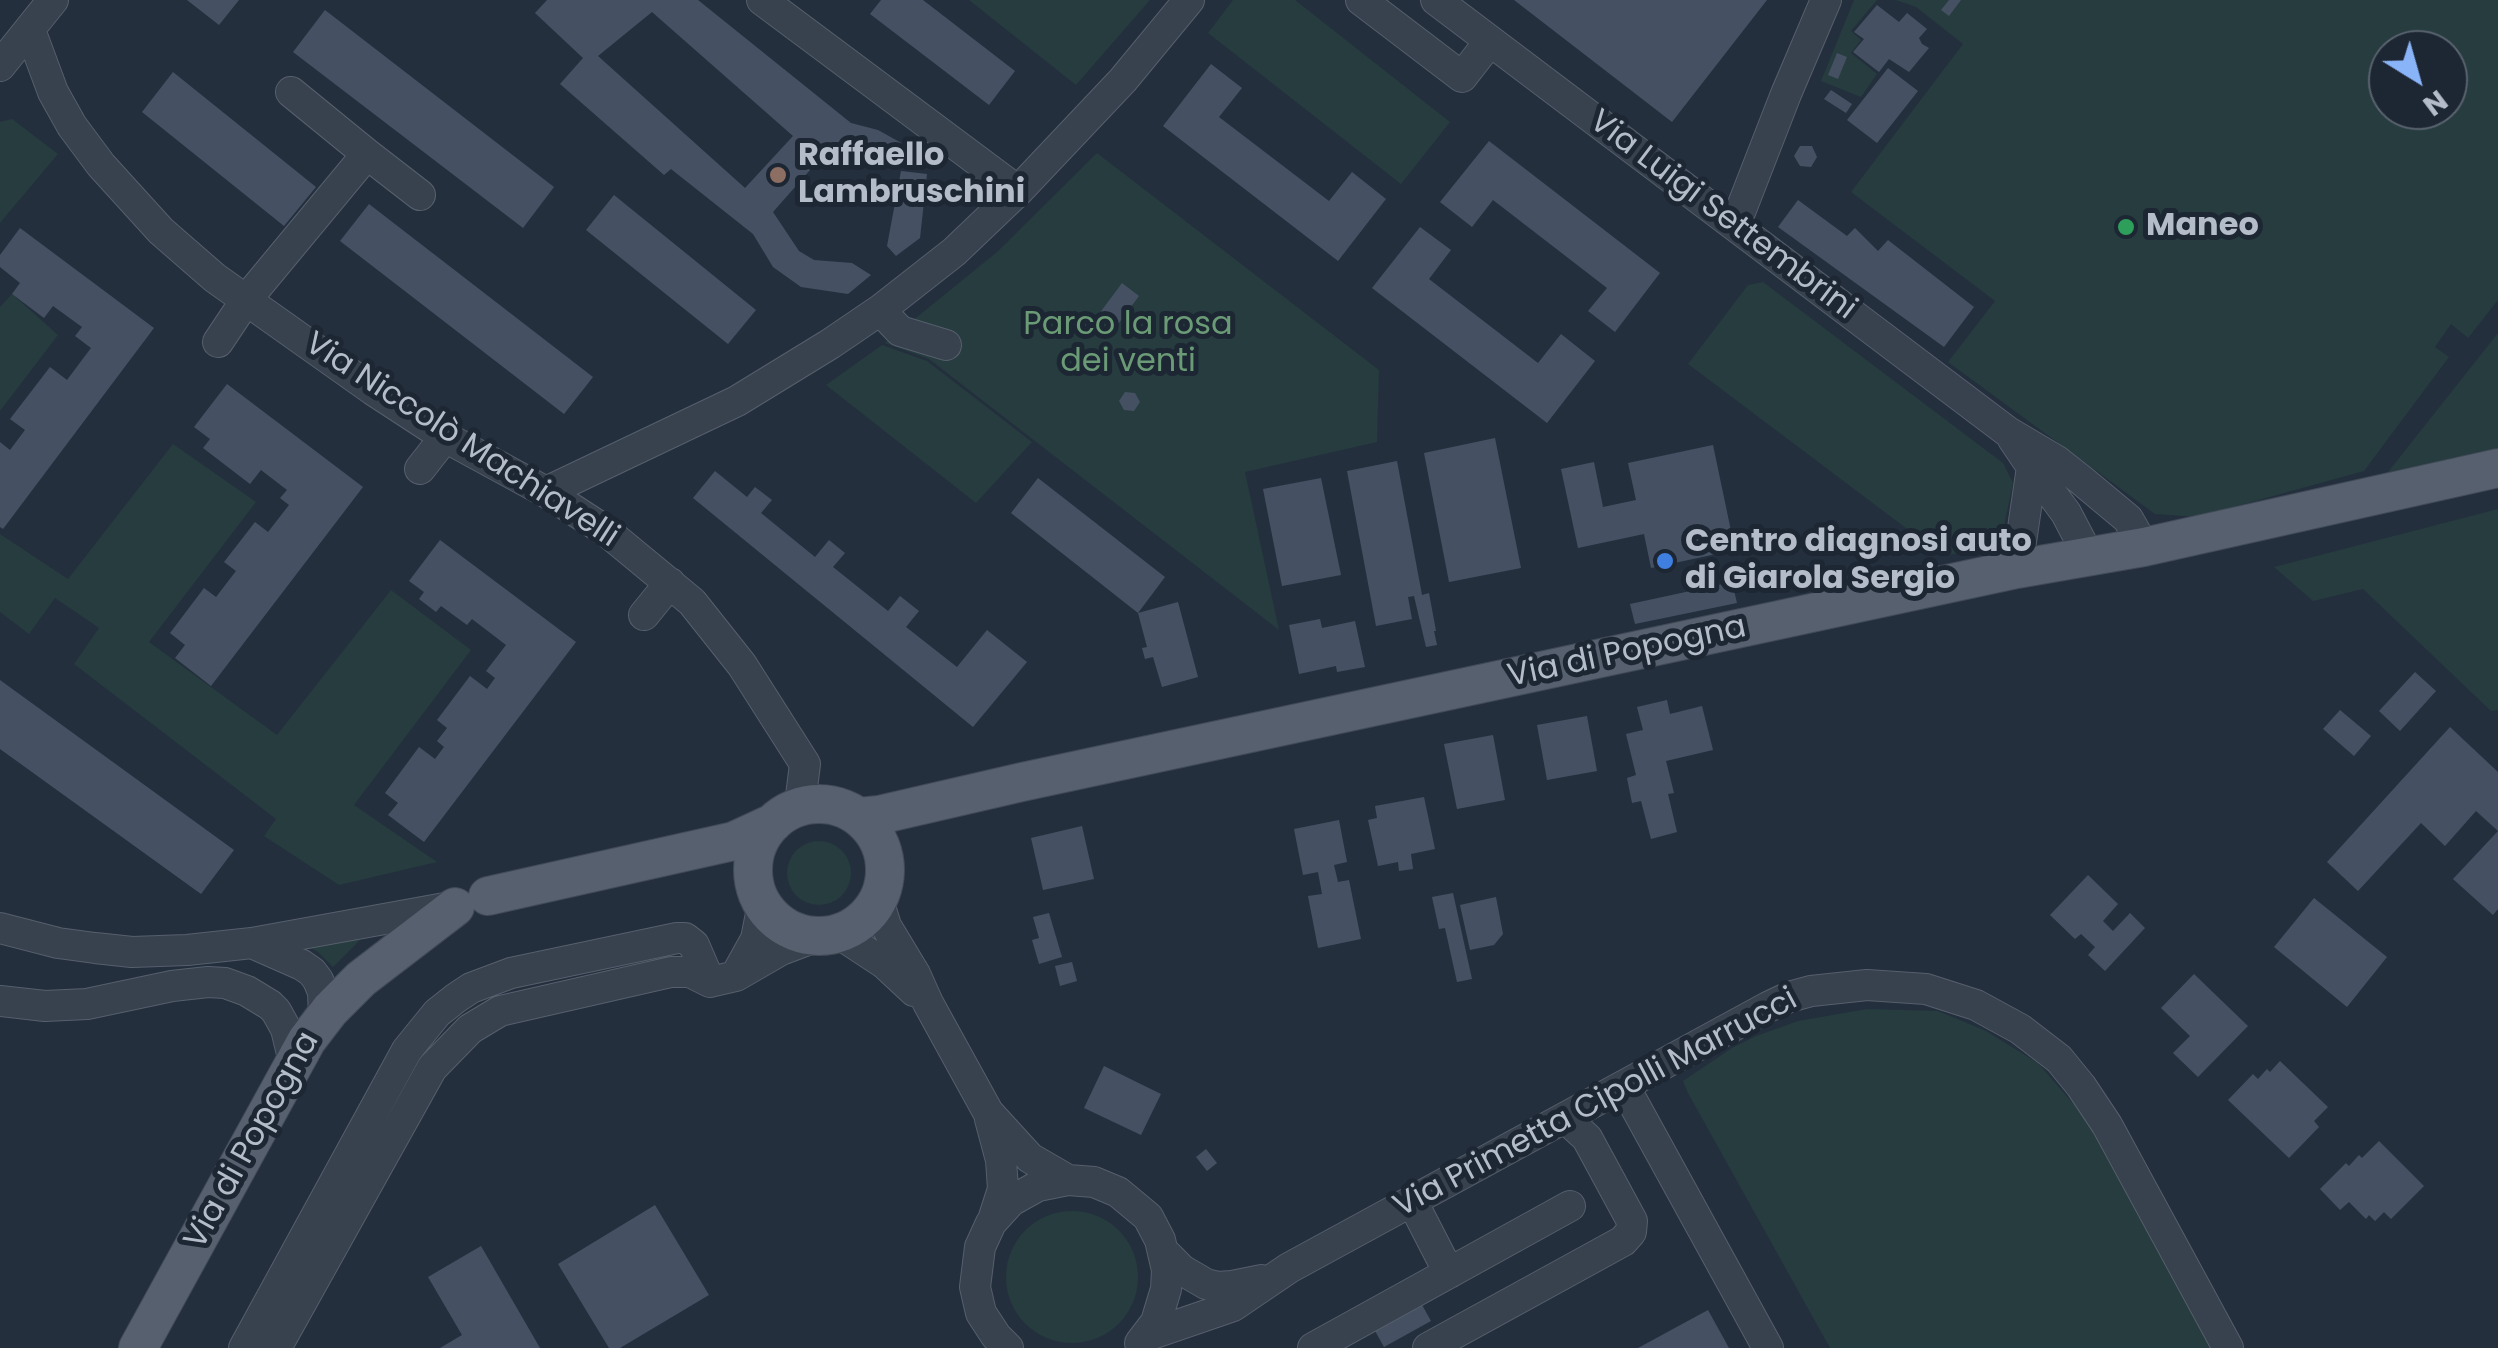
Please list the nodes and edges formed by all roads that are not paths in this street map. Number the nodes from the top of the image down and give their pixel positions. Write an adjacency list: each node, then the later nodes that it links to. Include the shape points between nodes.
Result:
1 (52, 0): 7 (street)
2 (762, 0): 12 (street)
3 (1189, 0): 12 (street)
4 (1361, 0): 8 (street, via 1462,77)
5 (1436, 0): 8 (street, Via Luigi Settembrini)
6 (1826, 0): 14 (street)
7 (15, 28): 9 (street); 15 (street, Via Niccolò Machiavelli, via 101,164 161,231)
8 (1490, 41): 14 (street, Via Luigi Settembrini)
9 (0, 66)
10 (290, 92): 11 (street)
11 (367, 154): 13 (street); 15 (street)
12 (1018, 192): 16 (street)
13 (420, 195)
14 (1735, 225): 19 (street, Via Luigi Settembrini)
15 (246, 300): 17 (street); 20 (street, Via Niccolò Machiavelli)
16 (880, 310): 18 (street, via 900,331); 24 (street, via 736,400)
17 (218, 342)
18 (946, 345)
19 (2008, 432): 21 (street, Via Luigi Settembrini); 25 (street, Via Luigi Settembrini, via 2117,509)
20 (445, 438): 23 (street); 24 (street, Via Niccolò Machiavelli)
21 (2032, 467): 26 (street, Via Luigi Settembrini); 27 (street)
22 (2498, 468): 25 (main road, Via di Popogna)
23 (420, 469)
24 (546, 492): 28 (street, Via Niccolò Machiavelli)
25 (2144, 547): 26 (main road, Via di Popogna)
26 (2088, 557): 27 (main road, Via di Popogna)
27 (2017, 570): 30 (main road, Via di Popogna)
28 (670, 582): 29 (street); 31 (street, Via Niccolò Machiavelli, via 711,624 805,764 800,796)
29 (644, 615)
30 (932, 803): 32 (main road, Via di Popogna); 34 (main road, via 903,834)
31 (784, 816): 32 (main road, via 827,804); 33 (main road, Via di Popogna, via 734,840); 35 (main road, via 760,840 754,862)
32 (860, 817): 34 (main road, via 885,859)
33 (671, 856): 35 (main road, Via di Popogna, via 734,872); 36 (main road, Via di Popogna)
34 (882, 888): 38 (main road, via 854,926); 42 (street, via 886,926)
35 (758, 893): 38 (main road, via 786,927); 40 (street, via 756,939)
36 (471, 901): 39 (street); 43 (main road, Via di Popogna, via 361,978)
37 (0, 928): 39 (street, via 132,952)
38 (828, 934): 40 (street); 42 (street, via 885,964)
39 (252, 943): 43 (street, via 312,972 323,992)
40 (723, 979): 44 (street, via 685,938 510,973 456,998); 46 (street, via 671,972 500,1011 470,1029)
41 (0, 1001): 45 (street, via 88,1004 172,986 225,984 276,1011)
42 (928, 1003): 48 (street)
43 (324, 1017): 45 (main road, Via di Popogna)
44 (407, 1050): 46 (street); 60 (street)
45 (294, 1062): 59 (main road, Via di Popogna)
46 (432, 1068): 61 (street)
47 (1624, 1086): 49 (street, Via Primetta Cipolli Marrucci); 65 (street); 66 (street, Via Primetta Cipolli Marrucci, via 1749,1016 1811,991 1913,987 1976,1004 2036,1040 2081,1086)
48 (988, 1112): 50 (street, via 1030,1158); 53 (street, via 1003,1189)
49 (1565, 1118): 51 (street, Via Primetta Cipolli Marrucci); 64 (street, via 1586,1138 1632,1221 1631,1232)
50 (1068, 1180): 53 (street, via 1024,1192); 54 (street, via 1094,1182 1128,1199 1148,1216)
51 (1412, 1201): 55 (street); 56 (street, Via Primetta Cipolli Marrucci)
52 (1570, 1206): 55 (street)
53 (991, 1223): 57 (street, via 975,1272)
54 (1164, 1253): 56 (street, Via Primetta Cipolli Marrucci, via 1197,1280 1218,1286); 58 (street, via 1160,1313)
55 (1449, 1272): 63 (street)
56 (1274, 1278): 58 (street, Via Primetta Cipolli Marrucci, via 1233,1306)
57 (987, 1336): 62 (street)
58 (1141, 1342)
59 (138, 1348)
60 (244, 1348)
61 (276, 1348)
62 (1008, 1348)
63 (1313, 1348)
64 (1428, 1348)
65 (1768, 1348)
66 (2228, 1348)

